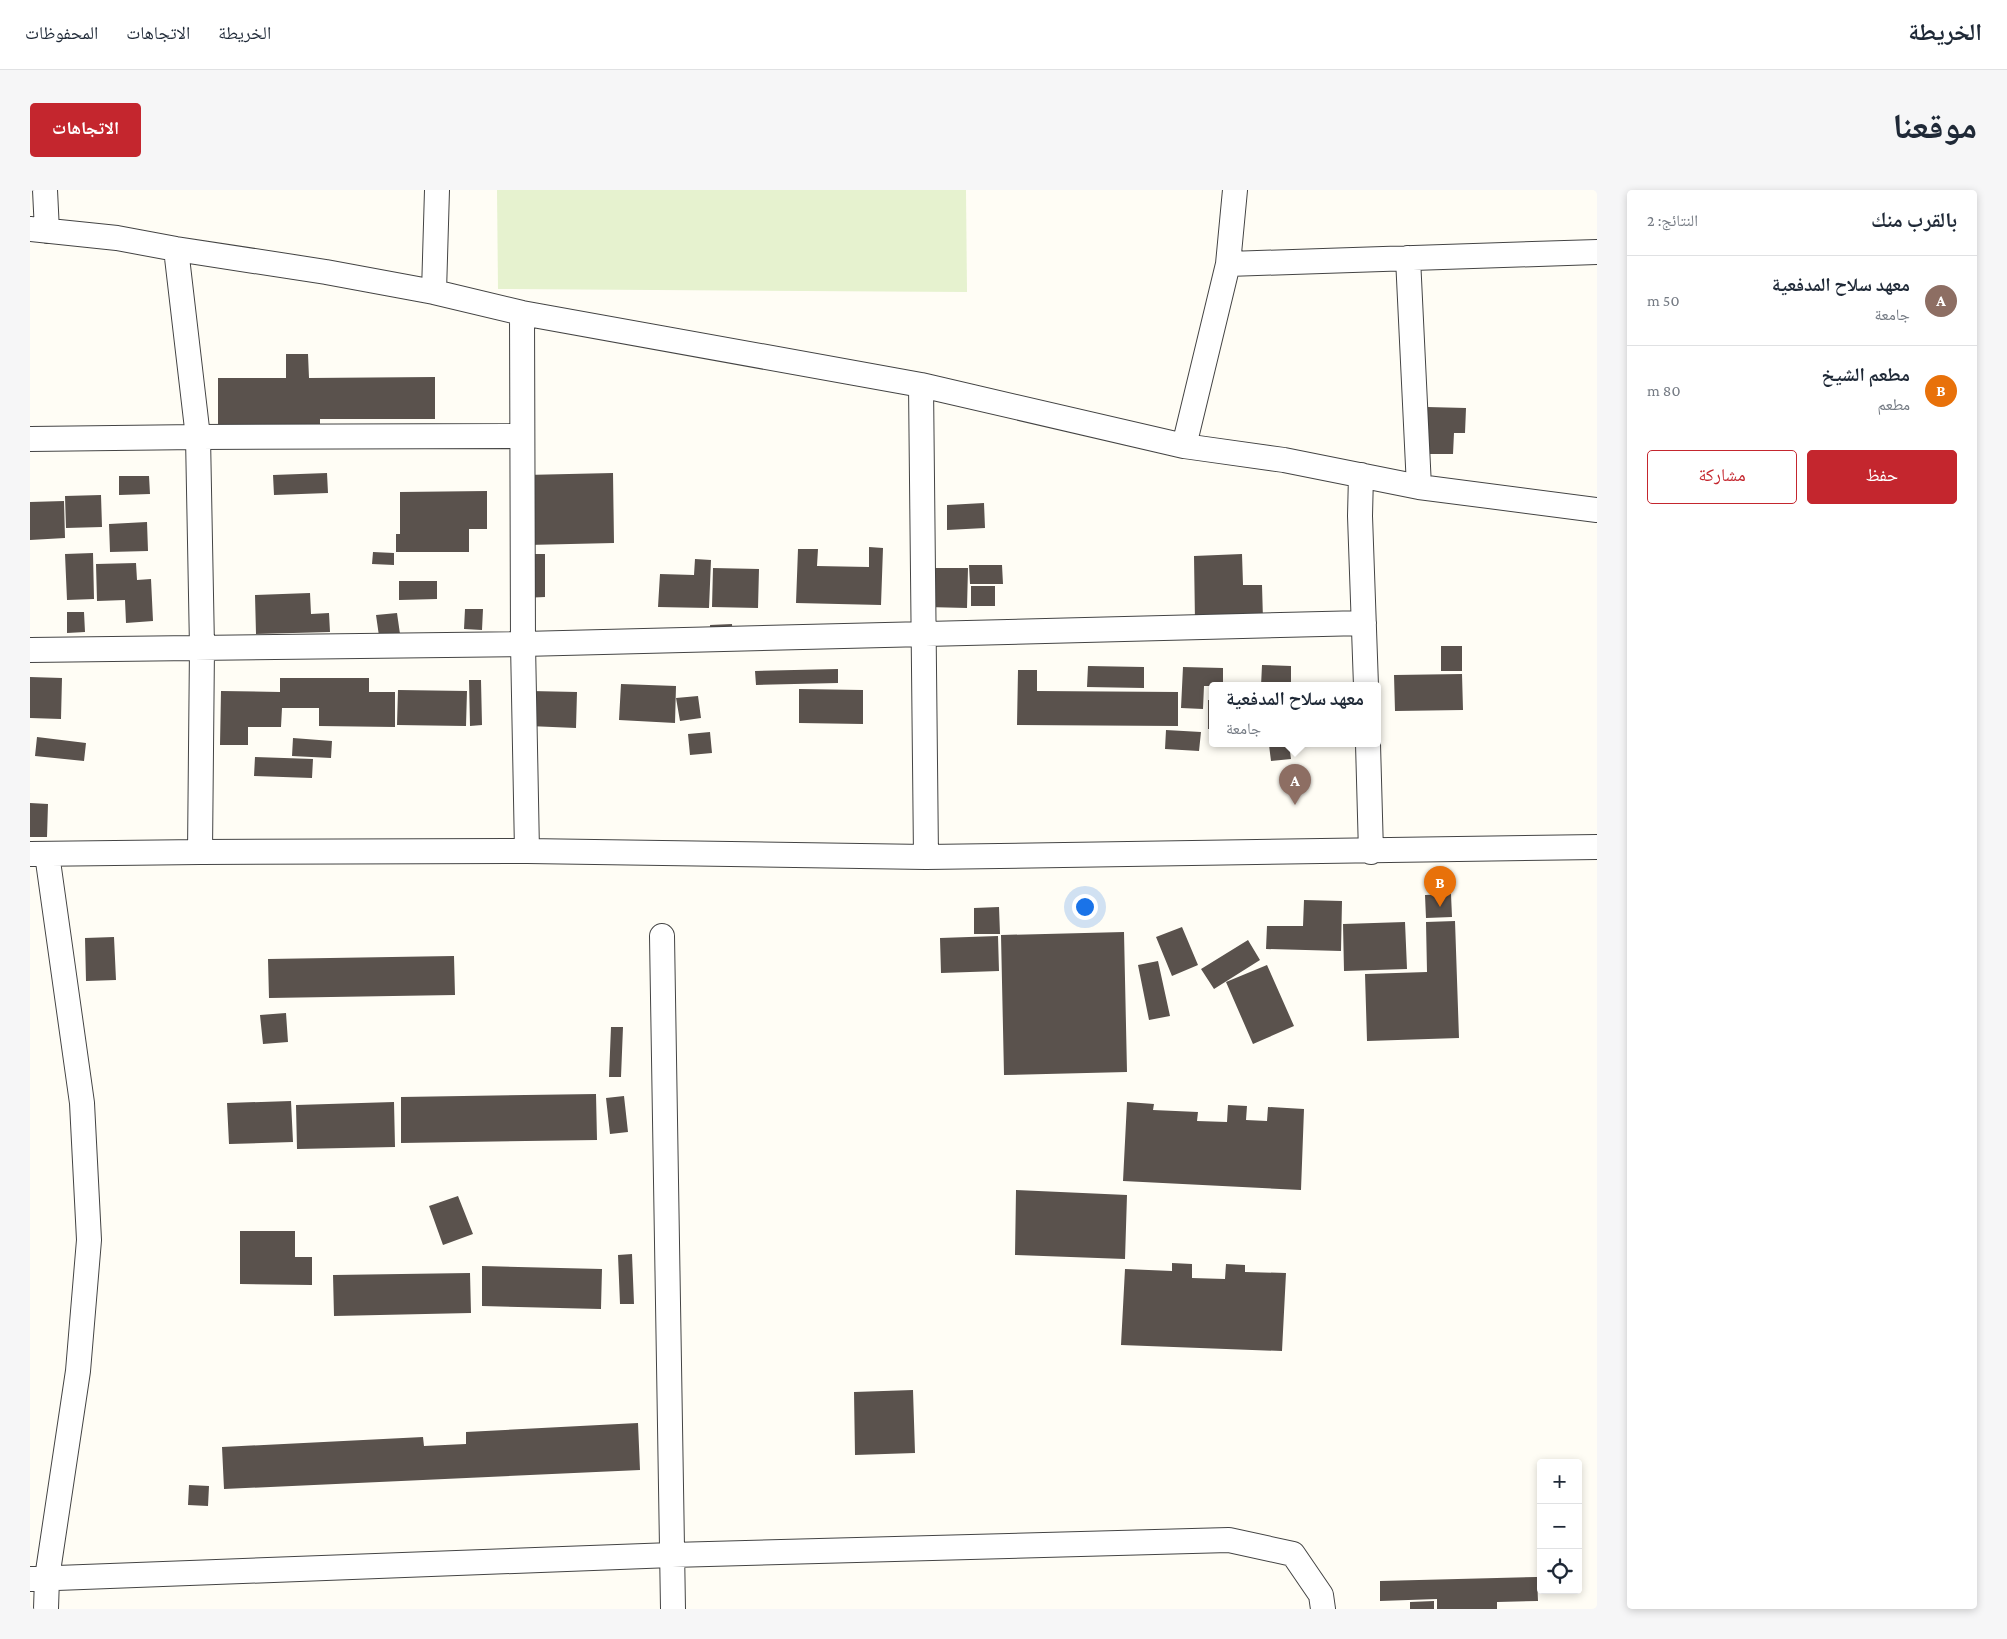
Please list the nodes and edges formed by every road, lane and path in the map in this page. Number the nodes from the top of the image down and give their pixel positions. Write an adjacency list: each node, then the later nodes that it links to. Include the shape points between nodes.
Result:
1 (45, 190): 4 (street)
2 (437, 190): 9 (street)
3 (1235, 190): 8 (street)
4 (38, 230): 5 (street, via 118,238)
5 (176, 249): 9 (street); 12 (street)
6 (1597, 252): 7 (street)
7 (1408, 258): 8 (street); 17 (street)
8 (1228, 264): 15 (street)
9 (434, 292): 10 (street)
10 (522, 314): 11 (street); 13 (street)
11 (921, 385): 15 (street); 20 (street)
12 (198, 436): 13 (street); 14 (street); 22 (street)
13 (521, 436): 21 (street)
14 (30, 439)
15 (1184, 446): 16 (street)
16 (1361, 475): 17 (street); 19 (street)
17 (1419, 487): 18 (street)
18 (1597, 510)
19 (1364, 623): 20 (street); 24 (street)
20 (922, 634): 21 (street); 31 (street)
21 (523, 644): 22 (street); 27 (street)
22 (202, 647): 23 (street); 28 (street)
23 (30, 650)
24 (1366, 682)
25 (1368, 747): 29 (street)
26 (1597, 847): 29 (street)
27 (527, 851): 28 (street); 31 (street)
28 (200, 852): 30 (street)
29 (1371, 852): 31 (street)
30 (38, 854): 34 (street, via 82,1104 89,1240 78,1370)
31 (926, 857)
32 (662, 936): 33 (street)
33 (672, 1555): 34 (street); 36 (street); 37 (street, via 1229,1540 1293,1554 1321,1596)
34 (38, 1578): 35 (street)
35 (46, 1609)
36 (673, 1609)
37 (1323, 1609)

